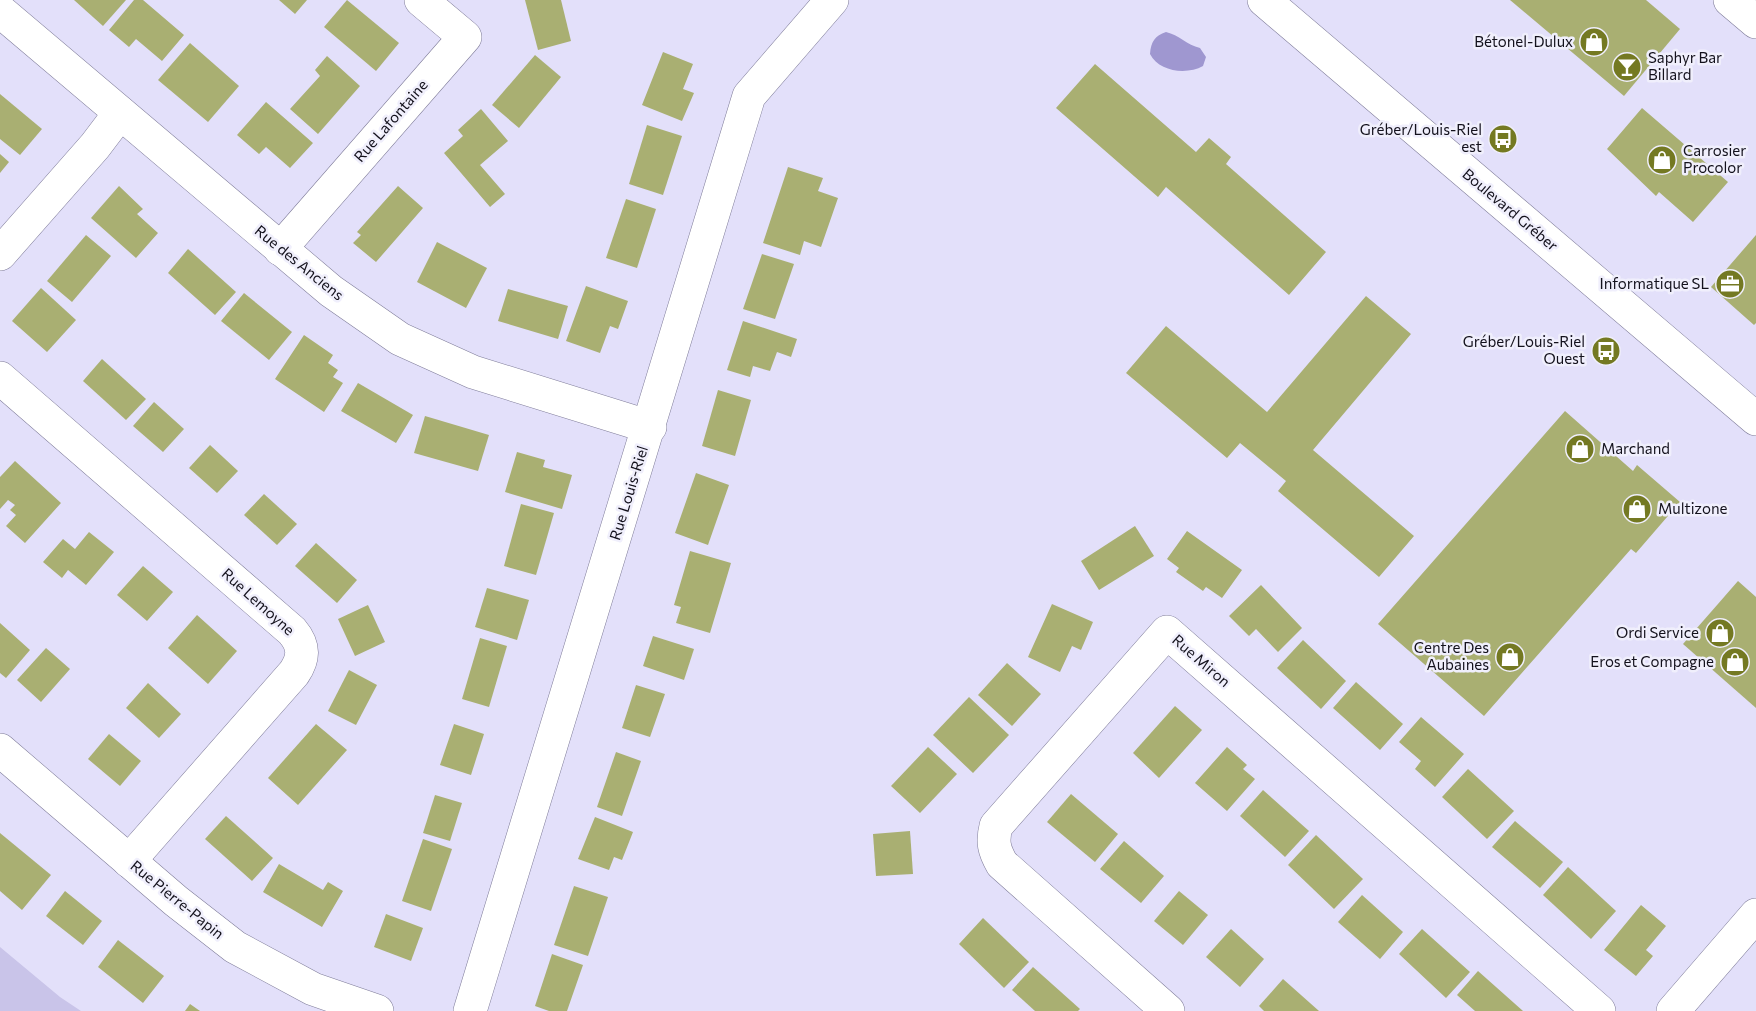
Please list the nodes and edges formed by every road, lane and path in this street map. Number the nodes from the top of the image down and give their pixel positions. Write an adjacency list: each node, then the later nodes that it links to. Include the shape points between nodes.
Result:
1 (421, 0): 8 (street, Rue Lafontaine, via 465,37)
2 (832, 0): 12 (street, Rue Louis-Riel, via 749,96)
3 (1264, 0): 11 (street, Boulevard Gréber)
4 (1730, 0): 6 (street)
5 (0, 11): 7 (street, Rue des Anciens)
6 (1756, 21)
7 (120, 113): 8 (street, Rue des Anciens); 9 (street)
8 (280, 249): 12 (street, Rue des Anciens, via 400,339 435,356 473,372)
9 (0, 254)
10 (0, 378): 14 (street, Rue Lemoyne, via 292,631 303,651 302,662 294,673)
11 (1756, 419)
12 (650, 427): 17 (street, Rue Louis-Riel)
13 (0, 750): 14 (street, Rue Pierre-Papin)
14 (129, 861): 16 (street, Rue Pierre-Papin, via 206,926 266,966 313,989)
15 (1756, 915): 20 (street)
16 (377, 1011)
17 (471, 1011)
18 (1168, 1011): 19 (street, Rue Miron, via 1002,864 992,840 996,826 1167,632)
19 (1599, 1011)
20 (1673, 1011)

